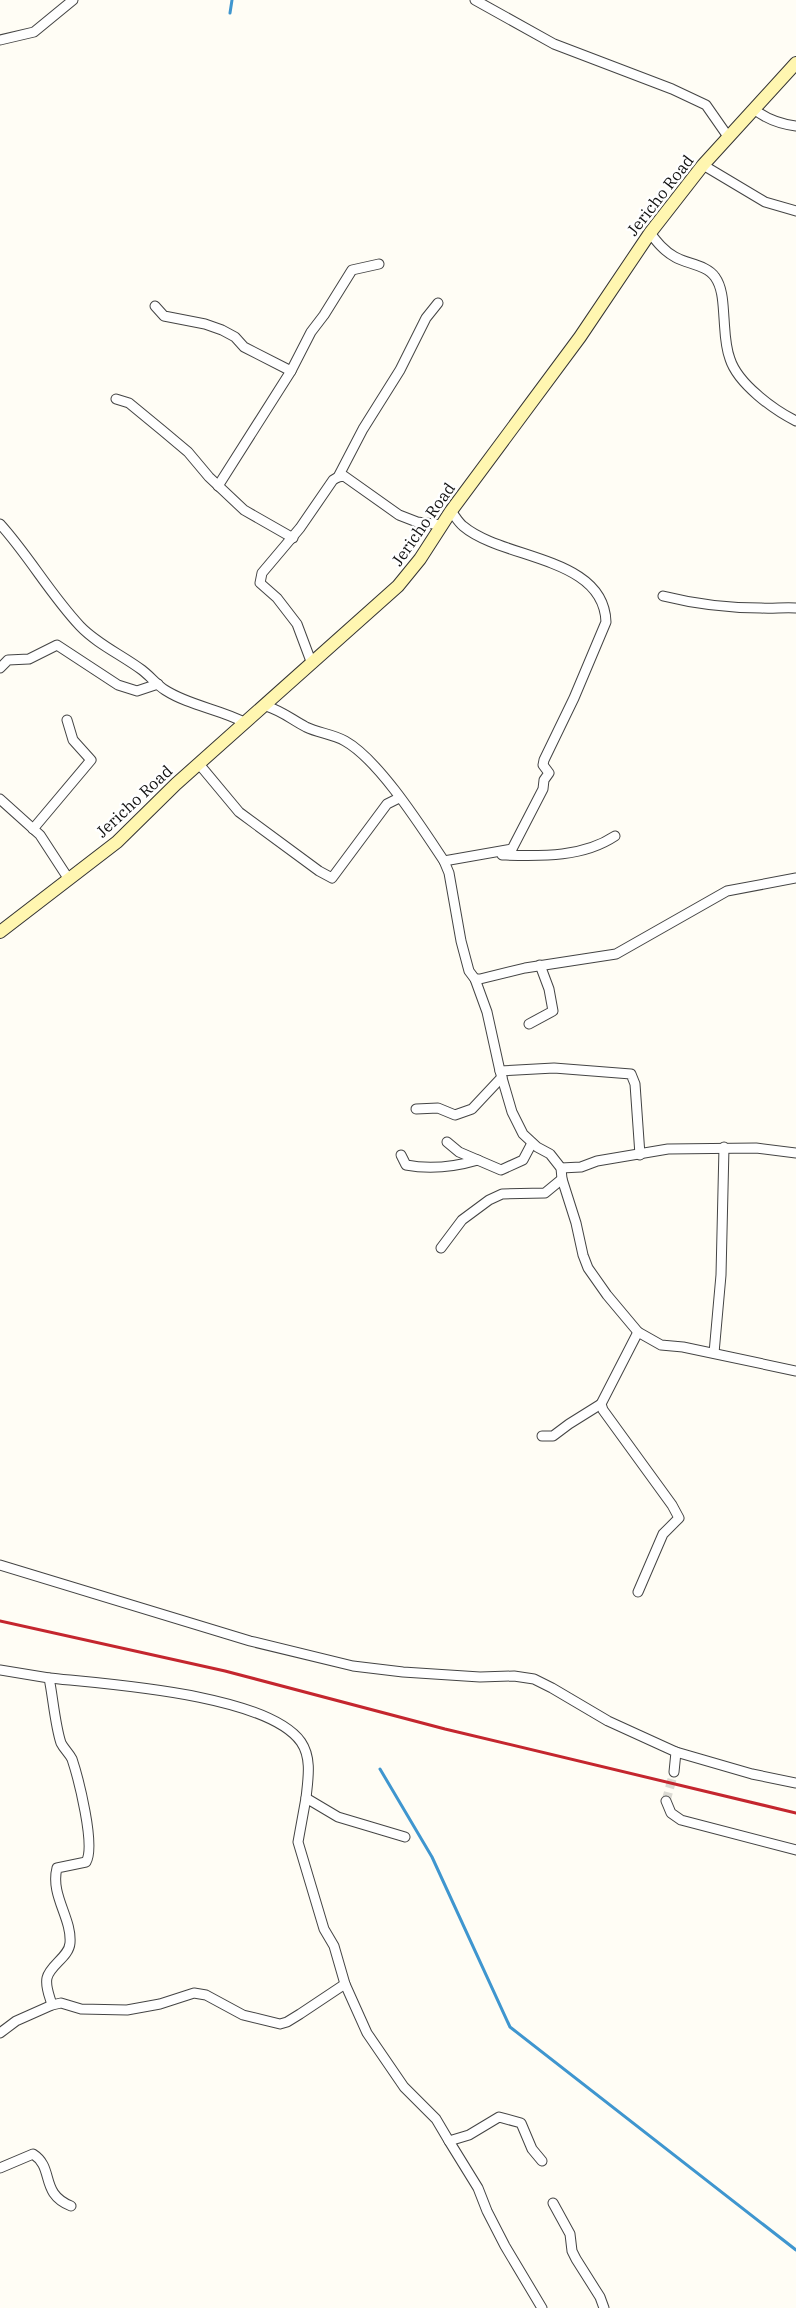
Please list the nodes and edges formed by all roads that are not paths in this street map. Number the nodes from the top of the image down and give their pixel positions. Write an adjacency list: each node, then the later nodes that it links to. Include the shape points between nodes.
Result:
1 (73, 0): 3 (street, via 34,32)
2 (476, 0): 7 (street, via 554,44 706,105)
3 (0, 40)
4 (796, 63): 5 (street, Jericho Road)
5 (755, 110): 6 (street, via 779,124); 7 (street, Jericho Road)
6 (796, 126)
7 (729, 138): 8 (street, Jericho Road)
8 (703, 165): 9 (street, via 765,202); 10 (street, Jericho Road)
9 (796, 211)
10 (650, 233): 16 (street, via 673,256 707,269 714,275 719,283 730,360 746,384 782,414); 19 (street, Jericho Road, via 580,337)
11 (379, 264): 14 (street, via 352,270 311,332)
12 (438, 303): 17 (street, via 426,318)
13 (155, 306): 14 (street, via 164,316 222,330 244,347)
14 (291, 371): 18 (street)
15 (116, 399): 18 (street, via 129,403 188,452)
16 (796, 421)
17 (338, 477): 21 (street, via 344,476 400,516 416,522); 22 (street, via 328,486)
18 (218, 486): 22 (street, via 244,510)
19 (451, 511): 21 (street, Jericho Road); 36 (street, via 461,525 480,537 572,572 588,583 606,611 606,622 544,760 543,765 549,773 543,789 512,849)
20 (0, 524): 27 (street, via 82,628)
21 (442, 525): 25 (street, Jericho Road, via 420,560 398,586)
22 (293, 538): 25 (street, via 262,574 260,584 277,598 297,624)
23 (663, 596): 24 (street, via 712,606)
24 (796, 608)
25 (312, 664): 28 (street, Jericho Road)
26 (0, 668): 27 (street, via 8,660 29,659 57,645 118,685 137,691)
27 (158, 684): 30 (street, via 187,701)
28 (266, 706): 30 (street, Jericho Road); 32 (street, via 346,742 367,758)
29 (67, 720): 34 (street, via 73,740 90,760)
30 (246, 723): 31 (street, Jericho Road)
31 (199, 764): 32 (street, via 239,812 332,878 387,804); 38 (street, Jericho Road, via 117,842)
32 (399, 798): 37 (street)
33 (0, 799): 34 (street)
34 (33, 829): 38 (street)
35 (615, 836): 36 (street, via 602,845 550,855)
36 (484, 854): 37 (street)
37 (444, 861): 42 (street, via 469,971)
38 (68, 878): 40 (street, Jericho Road)
39 (796, 878): 41 (street, via 727,891 616,954)
40 (0, 932)
41 (540, 965): 42 (street); 43 (street, via 553,1012)
42 (476, 978): 44 (street)
43 (528, 1024)
44 (501, 1074): 45 (street, via 472,1109 455,1115 438,1108); 47 (street, via 512,1112 523,1134); 51 (street, via 554,1068 631,1074 635,1084)
45 (416, 1109)
46 (447, 1142): 52 (street, via 459,1152)
47 (532, 1143): 52 (street, via 522,1160 501,1170); 53 (street, via 550,1154)
48 (724, 1147): 49 (street); 51 (street, via 668,1149); 57 (street, via 721,1275)
49 (796, 1153)
50 (401, 1155): 52 (street, via 406,1165 424,1169)
51 (640, 1155): 53 (street)
52 (479, 1160)
53 (562, 1168): 54 (street)
54 (562, 1179): 55 (street, via 545,1193 502,1194 489,1200 462,1220); 56 (street, via 588,1268)
55 (441, 1248)
56 (638, 1332): 57 (street, via 661,1345); 59 (street)
57 (714, 1354): 58 (street)
58 (796, 1371)
59 (601, 1404): 60 (street, via 553,1436); 62 (street, via 679,1516 663,1534)
60 (542, 1436)
61 (0, 1565): 65 (street, via 250,1641 353,1666 534,1679 608,1721)
62 (638, 1592)
63 (0, 1670): 64 (street)
64 (49, 1678): 68 (street, via 145,1689 212,1701 252,1711 278,1722 292,1732 306,1754 309,1767); 73 (street, via 61,1742 71,1757 83,1795 90,1849 86,1862 57,1868 57,1892 70,1934 70,1946 47,1976)
65 (676, 1752): 66 (street); 67 (street)
66 (674, 1772)
67 (796, 1783)
68 (306, 1798): 70 (street, via 338,1818); 72 (street, via 298,1842)
69 (666, 1800): 71 (street, via 671,1813 681,1820)
70 (404, 1837)
71 (796, 1850)
72 (344, 1984): 73 (street, via 280,2024 234,2011 199,1993 127,2010 81,2009 61,2003); 75 (street, via 367,2033 404,2087 436,2119)
73 (52, 2005): 74 (street, via 16,2021)
74 (0, 2034)
75 (449, 2141): 76 (street, via 469,2135 499,2117 521,2123 532,2149); 80 (street)
76 (542, 2161)
77 (0, 2168): 79 (street, via 33,2154 44,2166 50,2188 59,2201)
78 (553, 2203): 81 (street, via 570,2234 572,2251)
79 (71, 2206)
80 (542, 2308)
81 (604, 2308)

